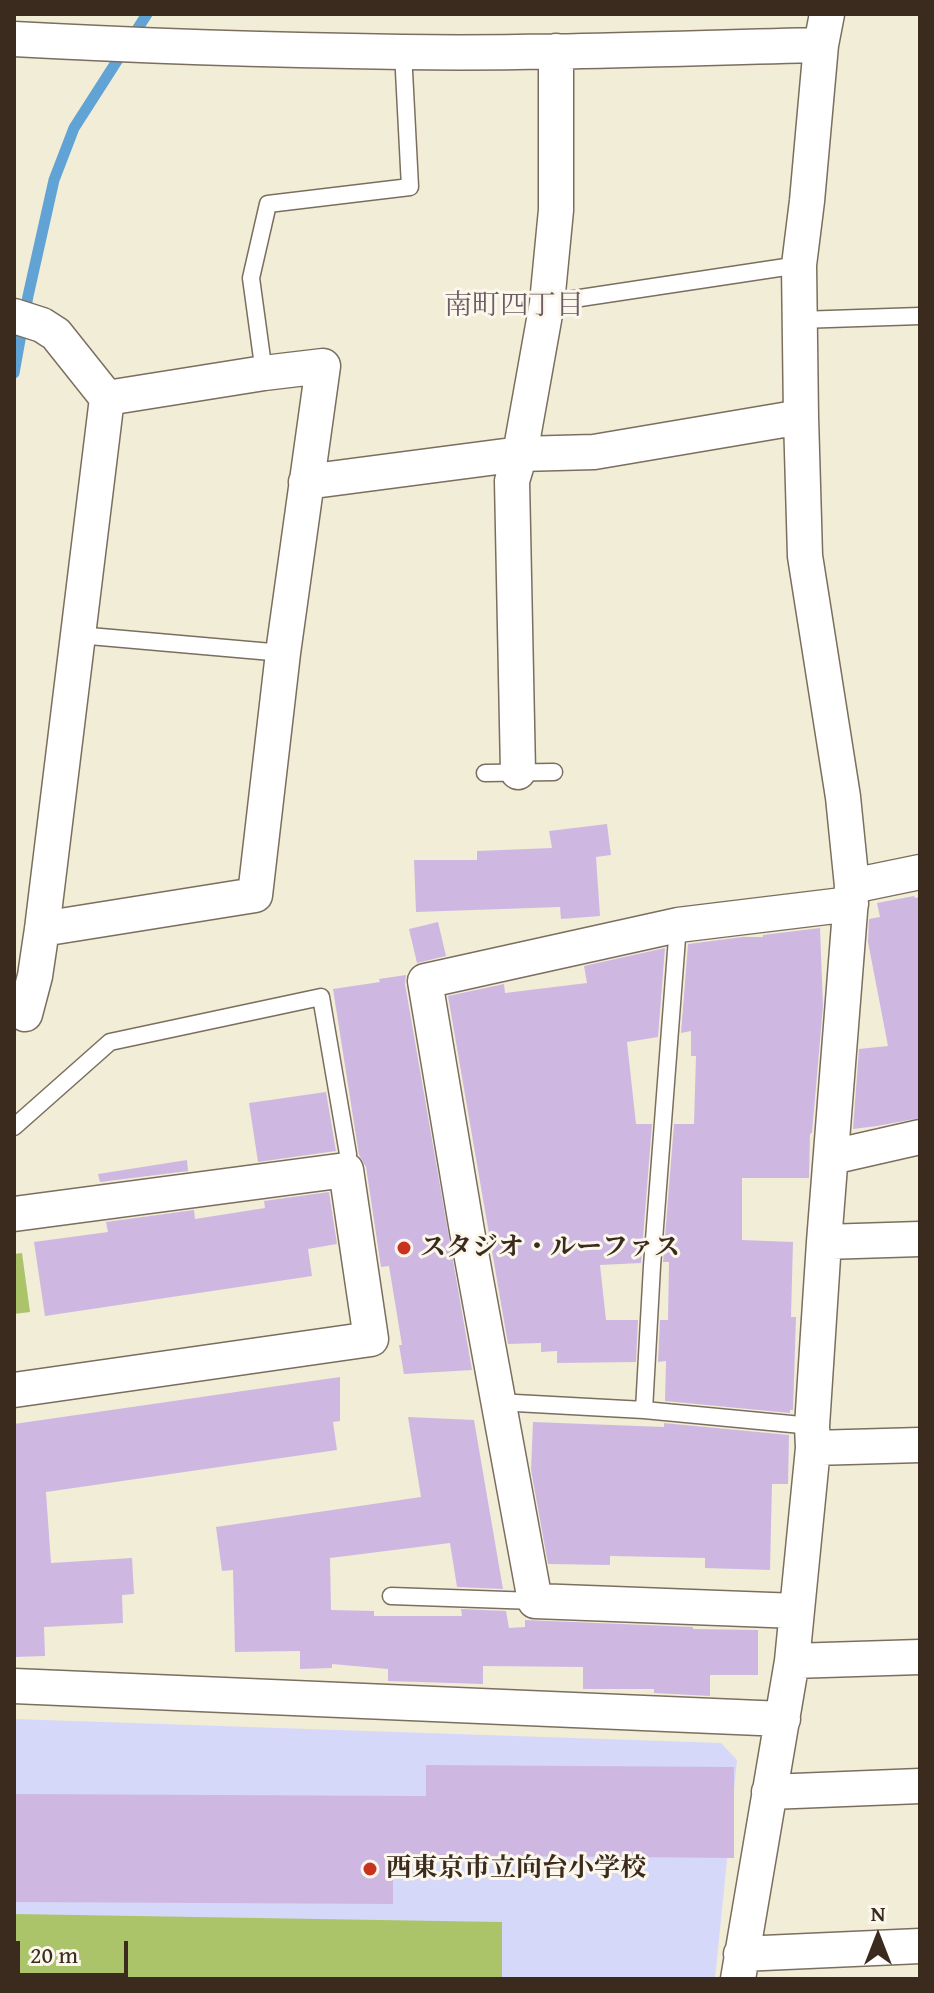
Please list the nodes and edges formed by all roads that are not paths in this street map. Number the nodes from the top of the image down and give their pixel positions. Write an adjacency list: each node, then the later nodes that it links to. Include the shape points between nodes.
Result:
1 (824, 29): 3 (street); 5 (street)
2 (14, 39): 4 (street)
3 (556, 51): 4 (street); 6 (street, via 556,210)
4 (403, 52): 10 (lane, via 410,187 268,204 251,278)
5 (799, 265): 6 (lane); 9 (street)
6 (547, 303): 13 (street)
7 (920, 316): 9 (lane)
8 (28, 320): 11 (street, via 56,334)
9 (799, 320): 12 (street)
10 (264, 373): 11 (street); 14 (street, via 323,366)
11 (107, 398): 15 (street)
12 (801, 417): 13 (street, via 594,452); 20 (street, via 805,556 843,797)
13 (520, 454): 14 (street); 18 (street, via 512,481)
14 (306, 482): 16 (street)
15 (78, 635): 16 (lane); 22 (street)
16 (283, 653): 22 (street, via 255,895)
17 (554, 772): 18 (lane)
18 (502, 773)
19 (920, 872): 20 (street)
20 (851, 895): 21 (street); 26 (street)
21 (678, 925): 32 (street, via 425,981); 33 (lane)
22 (42, 929): 23 (street)
23 (25, 1014)
24 (14, 1127): 27 (lane, via 110,1042 321,997 348,1154)
25 (920, 1137): 26 (street)
26 (832, 1157): 30 (street)
27 (346, 1170): 28 (street); 31 (street, via 371,1339)
28 (14, 1214)
29 (920, 1239): 30 (street)
30 (824, 1242): 34 (street)
31 (14, 1390)
32 (497, 1402): 33 (lane); 37 (street)
33 (644, 1410): 34 (lane)
34 (813, 1437): 35 (street); 38 (street)
35 (920, 1445)
36 (391, 1596): 37 (lane)
37 (535, 1601): 38 (street)
38 (797, 1611): 40 (street)
39 (920, 1657): 40 (street)
40 (792, 1661): 42 (street)
41 (14, 1686): 42 (street)
42 (783, 1719): 44 (street)
43 (920, 1786): 44 (street)
44 (769, 1792): 46 (street)
45 (920, 1946): 46 (street)
46 (739, 1966)

